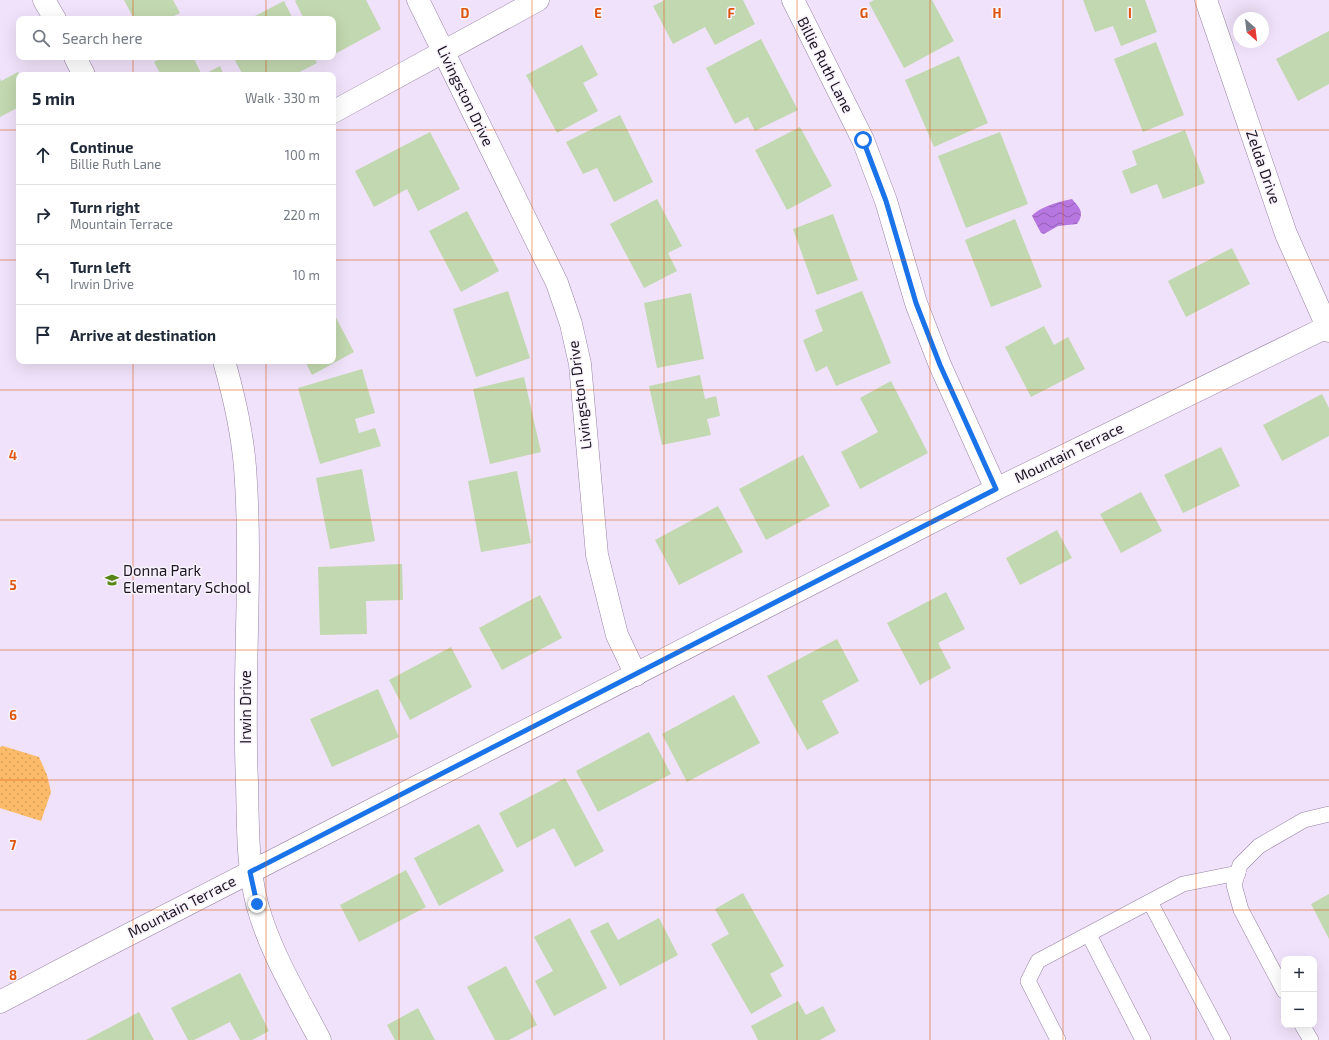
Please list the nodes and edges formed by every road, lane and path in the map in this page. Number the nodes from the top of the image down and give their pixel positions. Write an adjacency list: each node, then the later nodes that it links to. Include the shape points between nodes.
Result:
1 (44, 0): 6 (street)
2 (418, 0): 7 (street, Livingston Drive)
3 (538, 0): 7 (street)
4 (793, 0): 13 (street, Billie Ruth Lane, via 863,140 886,201 916,303 940,365)
5 (1210, 2): 11 (street, Zelda Drive, via 1286,234)
6 (53, 16)
7 (444, 52): 10 (street); 14 (street, Livingston Drive, via 557,283 571,324 580,364 597,555 617,635)
8 (76, 60): 9 (street)
9 (82, 72)
10 (336, 110)
11 (1328, 328): 13 (street, Mountain Terrace)
12 (225, 364): 16 (street, Irwin Drive, via 236,404 245,466 248,539 245,745)
13 (996, 489): 14 (street, Mountain Terrace)
14 (636, 674): 16 (street, Mountain Terrace)
15 (1329, 814): 17 (lane, via 1304,820 1259,846 1240,864)
16 (250, 872): 21 (street, Mountain Terrace); 23 (street, Irwin Drive, via 269,942)
17 (1238, 873): 18 (lane, via 1183,884); 20 (lane, via 1234,885 1240,910)
18 (1150, 902): 19 (lane); 26 (lane)
19 (1089, 935): 24 (lane, via 1038,961 1028,981); 25 (lane)
20 (1281, 985)
21 (0, 1002)
22 (1304, 1028): 27 (lane)
23 (320, 1040)
24 (1058, 1040)
25 (1143, 1040)
26 (1223, 1040)
27 (1310, 1040)

